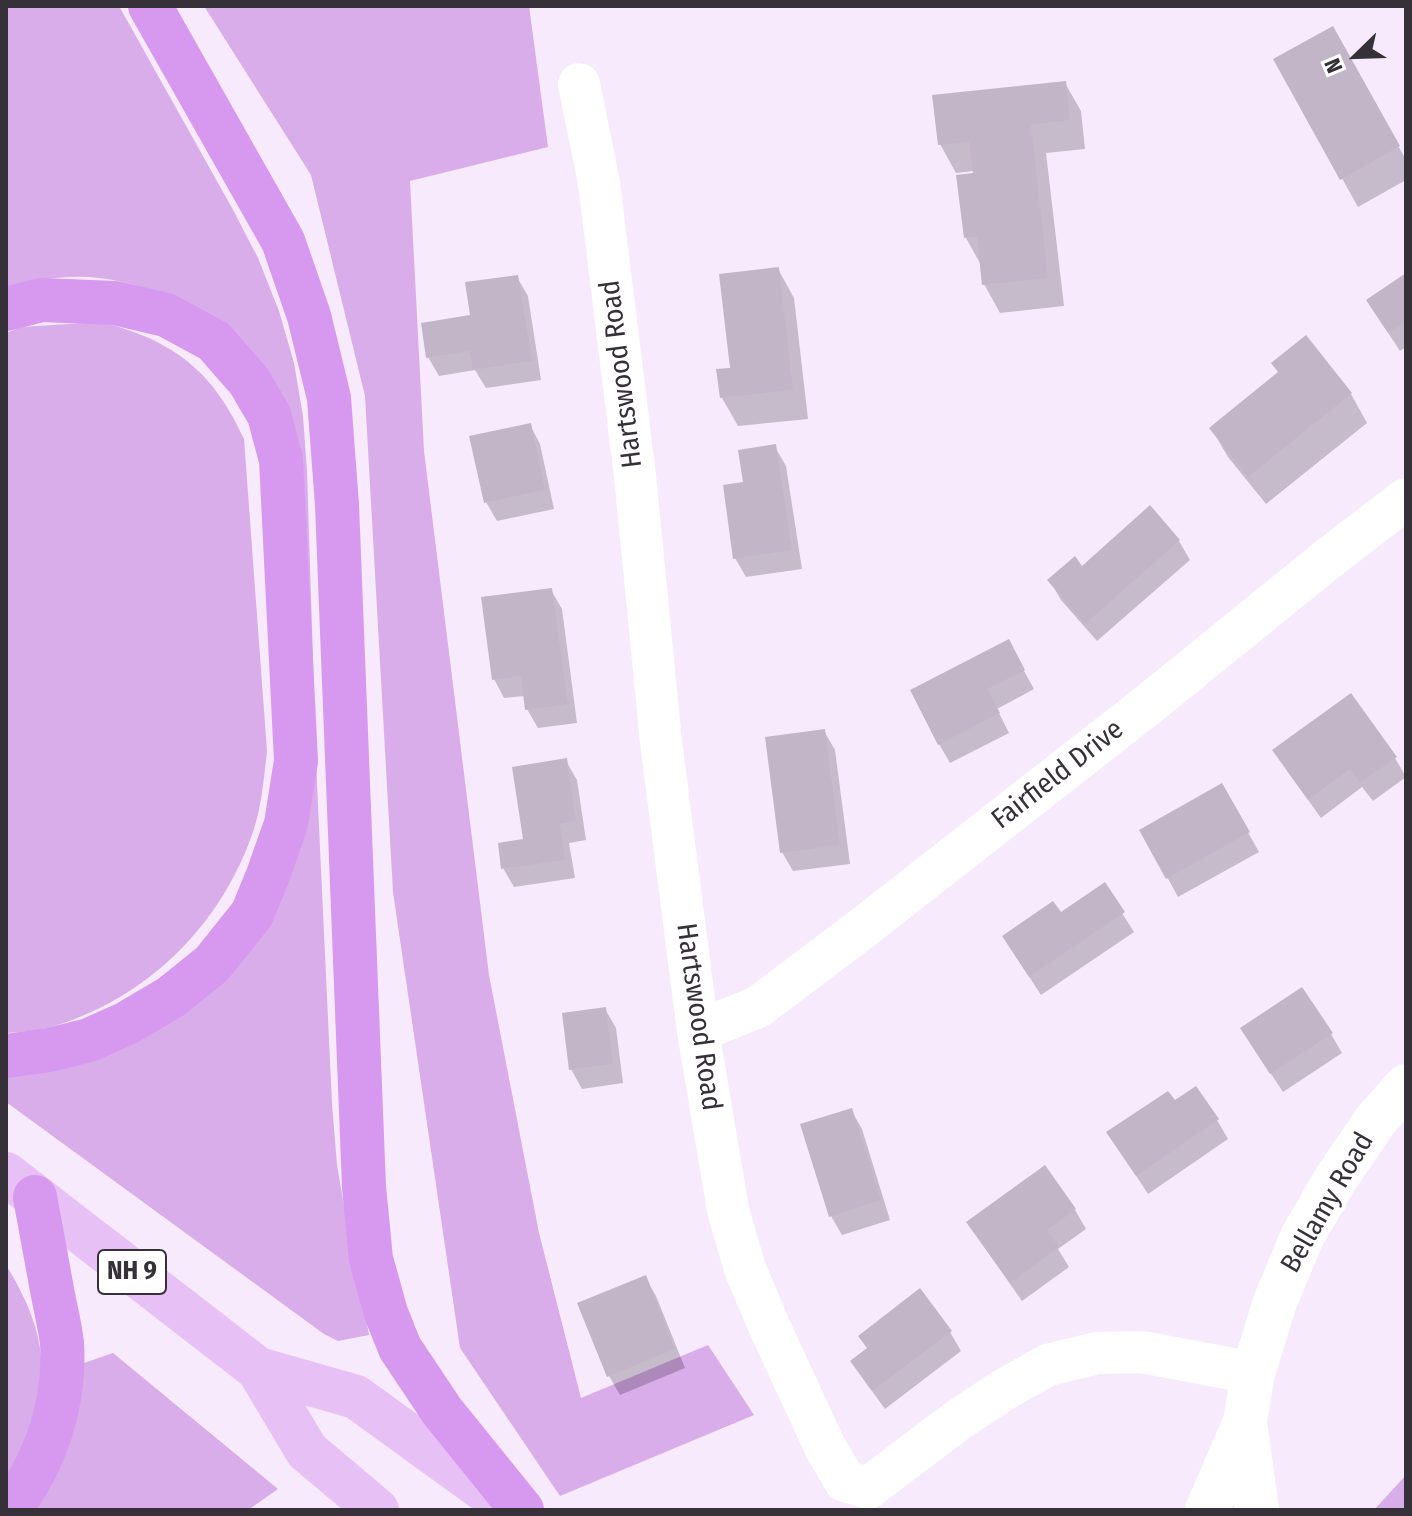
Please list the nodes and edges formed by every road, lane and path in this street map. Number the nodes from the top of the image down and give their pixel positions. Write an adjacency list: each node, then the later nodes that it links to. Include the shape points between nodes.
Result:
1 (150, 6): 15 (highway, via 283,241 329,398 371,1259 400,1348 442,1411)
2 (579, 84): 5 (street, Hartswood Road, via 601,198)
3 (6, 309): 6 (highway, via 42,300 115,303 166,315 214,341 249,381 269,415 281,460 296,761 286,824 252,914 212,964 171,997 89,1040)
4 (1406, 499): 5 (street, Fairfield Drive, via 758,1007)
5 (698, 1031): 10 (street, Hartswood Road, via 728,1210 745,1269 845,1481 868,1488 958,1420 1048,1365 1097,1353 1142,1352)
6 (6, 1056)
7 (1406, 1086): 10 (street, Bellamy Road, via 1375,1121 1302,1237)
8 (21, 1186): 9 (main road, NH 9); 12 (highway, via 62,1342 61,1378 46,1447)
9 (258, 1369): 13 (main road, NH 9, via 307,1451); 14 (main road, NH 9, via 356,1397)
10 (1253, 1373): 11 (street, Bellamy Road)
11 (1245, 1422): 16 (street, Bellamy Road); 17 (street, Bellamy Road)
12 (10, 1510)
13 (377, 1510)
14 (512, 1510)
15 (522, 1510)
16 (1207, 1510)
17 (1257, 1510)

